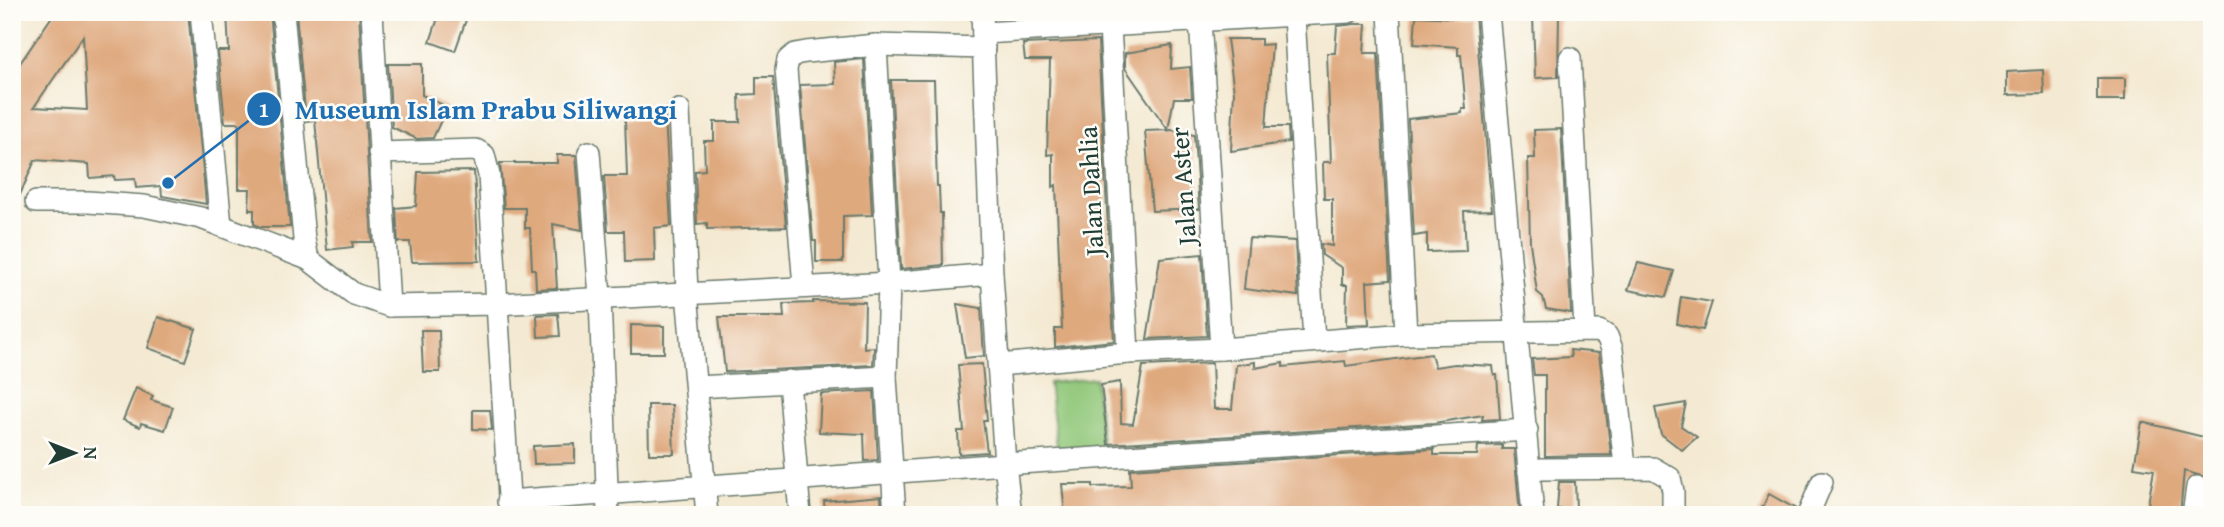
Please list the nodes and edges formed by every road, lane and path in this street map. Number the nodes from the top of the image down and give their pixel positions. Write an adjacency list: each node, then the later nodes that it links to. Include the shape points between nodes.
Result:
1 (201, 12): 17 (street)
2 (283, 12): 18 (street)
3 (372, 12): 15 (street)
4 (1349, 12): 7 (street)
5 (1389, 12): 28 (street)
6 (1488, 12): 27 (street)
7 (1294, 16): 8 (street); 29 (street)
8 (1200, 20): 9 (street); 30 (street, Jalan Aster)
9 (1110, 26): 10 (street); 31 (street, Jalan Dahlia)
10 (983, 31): 11 (street); 19 (street)
11 (876, 45): 20 (street); 21 (street, via 795,54 786,64)
12 (1570, 58): 26 (street)
13 (679, 110): 22 (street)
14 (589, 152): 23 (street)
15 (379, 153): 24 (street, via 476,149 484,155); 25 (street)
16 (36, 202): 17 (street, via 144,206)
17 (221, 226): 18 (street)
18 (308, 259): 25 (street, via 354,294)
19 (992, 274): 20 (street); 32 (street)
20 (889, 283): 21 (street); 33 (street)
21 (804, 286): 22 (street)
22 (687, 293): 23 (street); 35 (street)
23 (600, 297): 24 (street); 45 (street)
24 (497, 304): 25 (street); 46 (street)
25 (389, 306)
26 (1585, 330): 27 (street); 38 (street, via 1598,331 1610,342)
27 (1515, 331): 28 (street); 36 (street)
28 (1406, 334): 29 (street)
29 (1314, 341): 30 (street)
30 (1221, 349): 31 (street)
31 (1128, 353): 32 (street)
32 (999, 365): 37 (street)
33 (886, 377): 34 (street); 40 (street)
34 (789, 381): 35 (street); 41 (street)
35 (696, 387): 43 (street)
36 (1527, 430): 37 (street); 39 (street)
37 (1005, 464): 40 (street); 50 (street)
38 (1625, 466): 39 (street); 52 (street, via 1653,468 1670,478)
39 (1529, 472): 51 (street)
40 (892, 473): 41 (street); 49 (street)
41 (796, 480): 43 (street); 48 (street)
42 (1822, 482): 53 (street)
43 (705, 487): 45 (street); 47 (street)
44 (2197, 487): 54 (street)
45 (607, 504): 46 (street)
46 (509, 508)
47 (707, 515)
48 (800, 515)
49 (895, 515)
50 (1011, 515)
51 (1533, 515)
52 (1673, 515)
53 (1808, 515)
54 (2193, 515)

